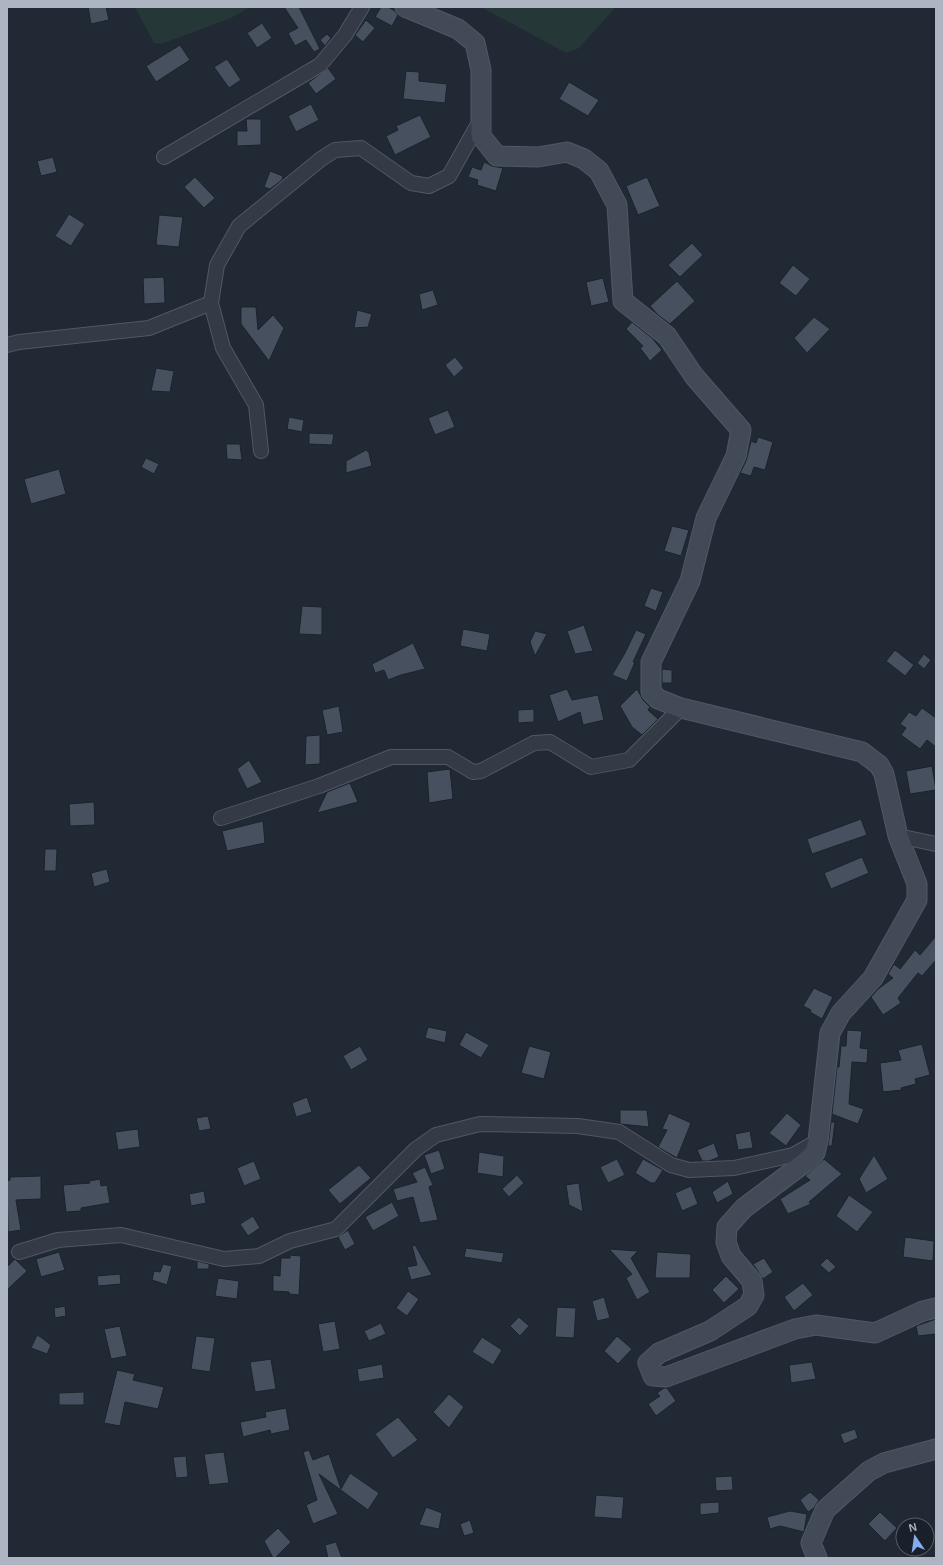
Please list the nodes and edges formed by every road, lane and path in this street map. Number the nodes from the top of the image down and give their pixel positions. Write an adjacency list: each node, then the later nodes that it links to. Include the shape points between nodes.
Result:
1 (362, 7): 4 (street, via 345,36 320,65)
2 (404, 7): 3 (street, via 458,29 475,43 481,70)
3 (480, 121): 5 (street, via 450,176 429,186 411,183 361,148 335,150 321,159 239,226 217,265); 8 (street, via 480,136 497,156 538,157 567,152 584,159 599,171 617,205 623,301 667,336 694,376 741,430 736,456 706,518 690,581 651,662 651,692 658,700)
4 (164, 157)
5 (211, 303): 6 (street, via 149,328); 7 (street, via 223,348 256,404)
6 (7, 345)
7 (262, 451)
8 (681, 708): 9 (street, via 628,760 590,767 550,742 534,743 480,771 473,772 448,757 391,757 319,786); 10 (street, via 862,752 879,765 884,774)
9 (221, 818)
10 (898, 836): 11 (street); 12 (street, via 917,884 917,900 873,978 841,1013 830,1032)
11 (936, 844)
12 (818, 1141): 13 (street, via 793,1155 734,1168 689,1170 671,1165 619,1132 578,1126 480,1124 436,1135 421,1146 336,1229 290,1240 260,1256 224,1259 121,1235 58,1240); 14 (street, via 815,1153 744,1208 727,1227 726,1242 732,1256 752,1282 754,1295 748,1306 710,1331 659,1353 648,1363 653,1376 666,1377 795,1329 816,1325 875,1333 923,1311)
13 (18, 1252)
14 (936, 1308)
15 (936, 1450): 16 (street, via 884,1463 869,1470 824,1510 811,1543)
16 (817, 1558)

